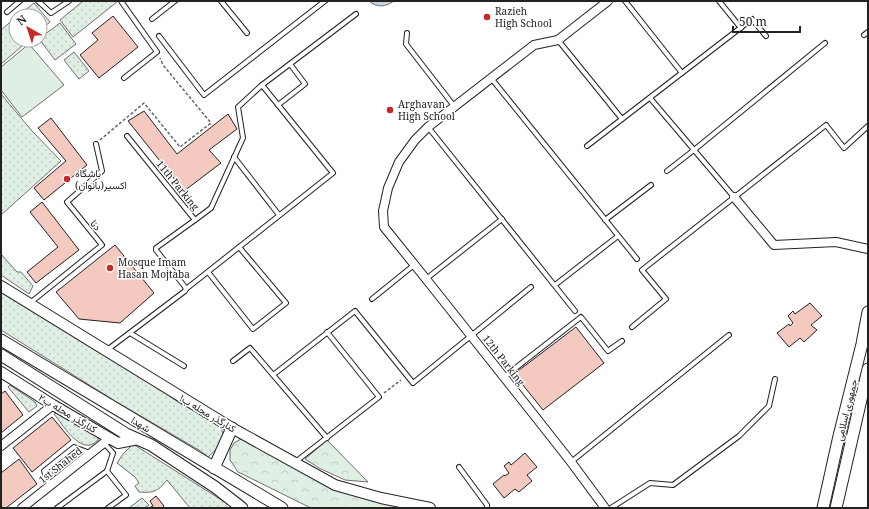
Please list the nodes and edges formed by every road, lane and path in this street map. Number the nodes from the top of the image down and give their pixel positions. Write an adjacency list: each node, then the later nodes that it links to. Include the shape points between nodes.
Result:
1 (20, 1): 11 (lane)
2 (38, 1): 3 (lane, via 51,13)
3 (70, 1)
4 (121, 1): 24 (lane, via 157,52)
5 (175, 1): 13 (lane)
6 (220, 1): 15 (lane)
7 (325, 1): 17 (lane, via 204,95)
8 (608, 1): 19 (street)
9 (625, 1): 23 (lane)
10 (719, 1): 14 (lane)
11 (7, 12)
12 (356, 14): 21 (lane)
13 (152, 19)
14 (741, 28): 18 (lane, via 752,19); 23 (lane)
15 (247, 33)
16 (407, 33): 29 (lane, via 406,44)
17 (159, 36)
18 (766, 36)
19 (558, 40): 25 (street, via 534,45); 30 (lane)
20 (825, 43): 36 (lane)
21 (290, 64): 26 (lane); 28 (lane, via 305,84)
22 (163, 65): 34 (path, via 211,123 180,147 144,103)
23 (682, 73): 27 (lane)
24 (124, 78)
25 (491, 78): 29 (street); 44 (lane)
26 (262, 85): 28 (lane); 37 (lane, via 238,107 243,138)
27 (650, 98): 30 (lane); 36 (lane)
28 (278, 105): 41 (lane, via 333,173)
29 (454, 106): 32 (street)
30 (622, 119): 35 (lane)
31 (868, 126): 40 (lane, via 844,148 826,125)
32 (428, 127): 43 (lane); 49 (street, 12th Parking, via 399,162 388,188 383,211 384,228)
33 (128, 136): 42 (lane, 11th Parking)
34 (96, 144): 57 (lane, دنا, via 102,171 67,202 102,245)
35 (587, 146)
36 (694, 150): 38 (lane); 40 (lane)
37 (234, 157): 41 (lane); 42 (lane, via 212,208)
38 (667, 171)
39 (651, 185): 44 (lane)
40 (734, 197): 47 (street, via 774,245 836,242); 60 (lane, via 642,270 666,299)
41 (279, 215): 46 (lane)
42 (195, 220): 55 (lane, 11th Parking, via 156,248)
43 (502, 220): 51 (lane); 52 (lane)
44 (606, 220): 45 (lane)
45 (618, 236): 48 (lane); 52 (lane)
46 (239, 247): 50 (lane); 50 (lane, via 286,303 253,329)
47 (868, 249)
48 (637, 259)
49 (415, 265): 51 (street, 12th Parking); 56 (lane)
50 (208, 272): 55 (lane)
51 (426, 279): 64 (street, 12th Parking)
52 (555, 285): 58 (lane)
53 (1, 286): 57 (street, کنارگذر محله ب۱)
54 (531, 287): 64 (lane)
55 (186, 289): 62 (lane)
56 (372, 299)
57 (30, 303): 67 (street, کنارگذر محله ب۱)
58 (575, 311)
59 (868, 312): 100 (main road, جمهوری اسلامی)
60 (632, 327)
61 (327, 332): 72 (lane); 73 (lane, via 355,311); 77 (lane)
62 (130, 333): 67 (lane); 70 (lane)
63 (729, 335): 85 (lane)
64 (471, 336): 73 (lane, via 413,383); 75 (street, 12th Parking)
65 (1, 340): 88 (main road, شهدا)
66 (622, 341): 75 (lane, via 608,351 581,317)
67 (107, 351): 79 (street, کنارگذر محله ب۱)
68 (1, 355): 81 (main road, شهدا, via 126,434)
69 (233, 361): 72 (lane, via 250,348)
70 (184, 366)
71 (868, 369): 101 (main road, جمهوری اسلامی)
72 (273, 375): 80 (lane)
73 (407, 375): 77 (path)
74 (3, 377): 78 (street, کنارگذر محله ب۲)
75 (504, 377): 85 (street, 12th Parking)
76 (775, 379): 99 (lane, via 769,406 739,436 673,485 650,483)
77 (379, 397): 80 (lane)
78 (53, 405): 82 (street, کنارگذر محله ب۲); 83 (street)
79 (232, 428): 86 (street, کنارگذر محله ب۱); 88 (main road)
80 (327, 438): 86 (lane)
81 (138, 439): 82 (street, کنارگذر محله ب۲, via 118,443); 94 (main road, شهدا, via 215,487)
82 (107, 441): 84 (street, 1st Shahed); 89 (lane, via 112,453)
83 (1, 446)
84 (91, 454): 90 (street, 1st Shahed); 90 (lane, via 74,447 44,471)
85 (571, 462): 98 (street, 12th Parking)
86 (294, 463): 96 (street, کنارگذر محله ب۱, via 335,485)
87 (459, 467): 97 (lane)
88 (214, 468): 95 (main road, شهدا)
89 (107, 471): 92 (lane); 93 (lane, via 126,495)
90 (50, 486): 91 (street, 1st Shahed)
91 (22, 508)
92 (57, 508)
93 (108, 508)
94 (242, 508)
95 (282, 508)
96 (430, 508)
97 (487, 508)
98 (605, 508)
99 (611, 508)
100 (823, 508)
101 (836, 508)

